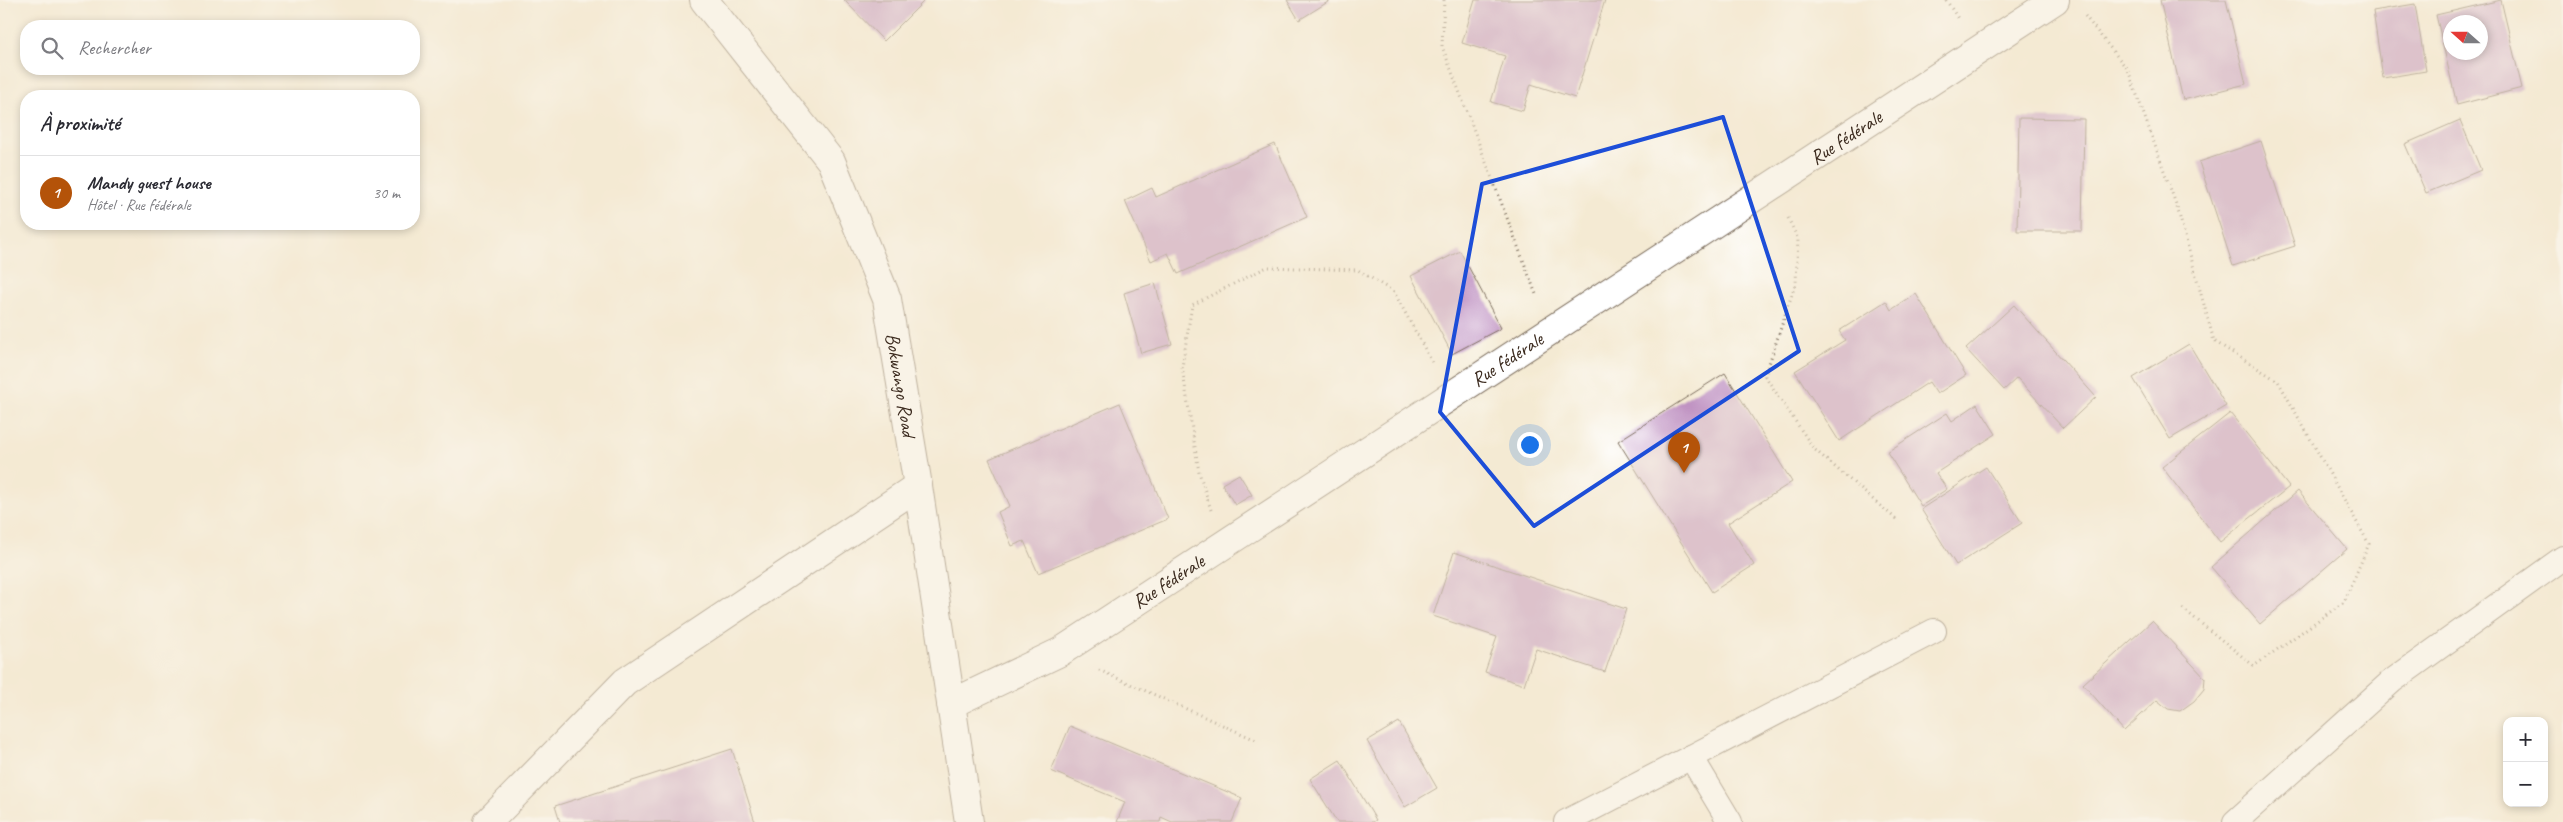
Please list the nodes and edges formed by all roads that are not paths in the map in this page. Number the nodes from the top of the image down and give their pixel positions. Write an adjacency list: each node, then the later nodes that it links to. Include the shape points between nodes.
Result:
1 (704, 0): 3 (street, Bokwango Road, via 831,161 887,299)
2 (2067, 4): 6 (street, Rue fédérale, via 1773,184 1060,652)
3 (918, 486): 6 (street, Bokwango Road); 8 (street, via 625,682)
4 (2563, 558): 12 (lane, via 2392,681)
5 (1934, 631): 7 (lane)
6 (951, 704): 9 (street, Bokwango Road)
7 (1691, 757): 10 (lane); 11 (lane)
8 (488, 822)
9 (969, 822)
10 (1566, 822)
11 (1730, 822)
12 (2235, 822)

